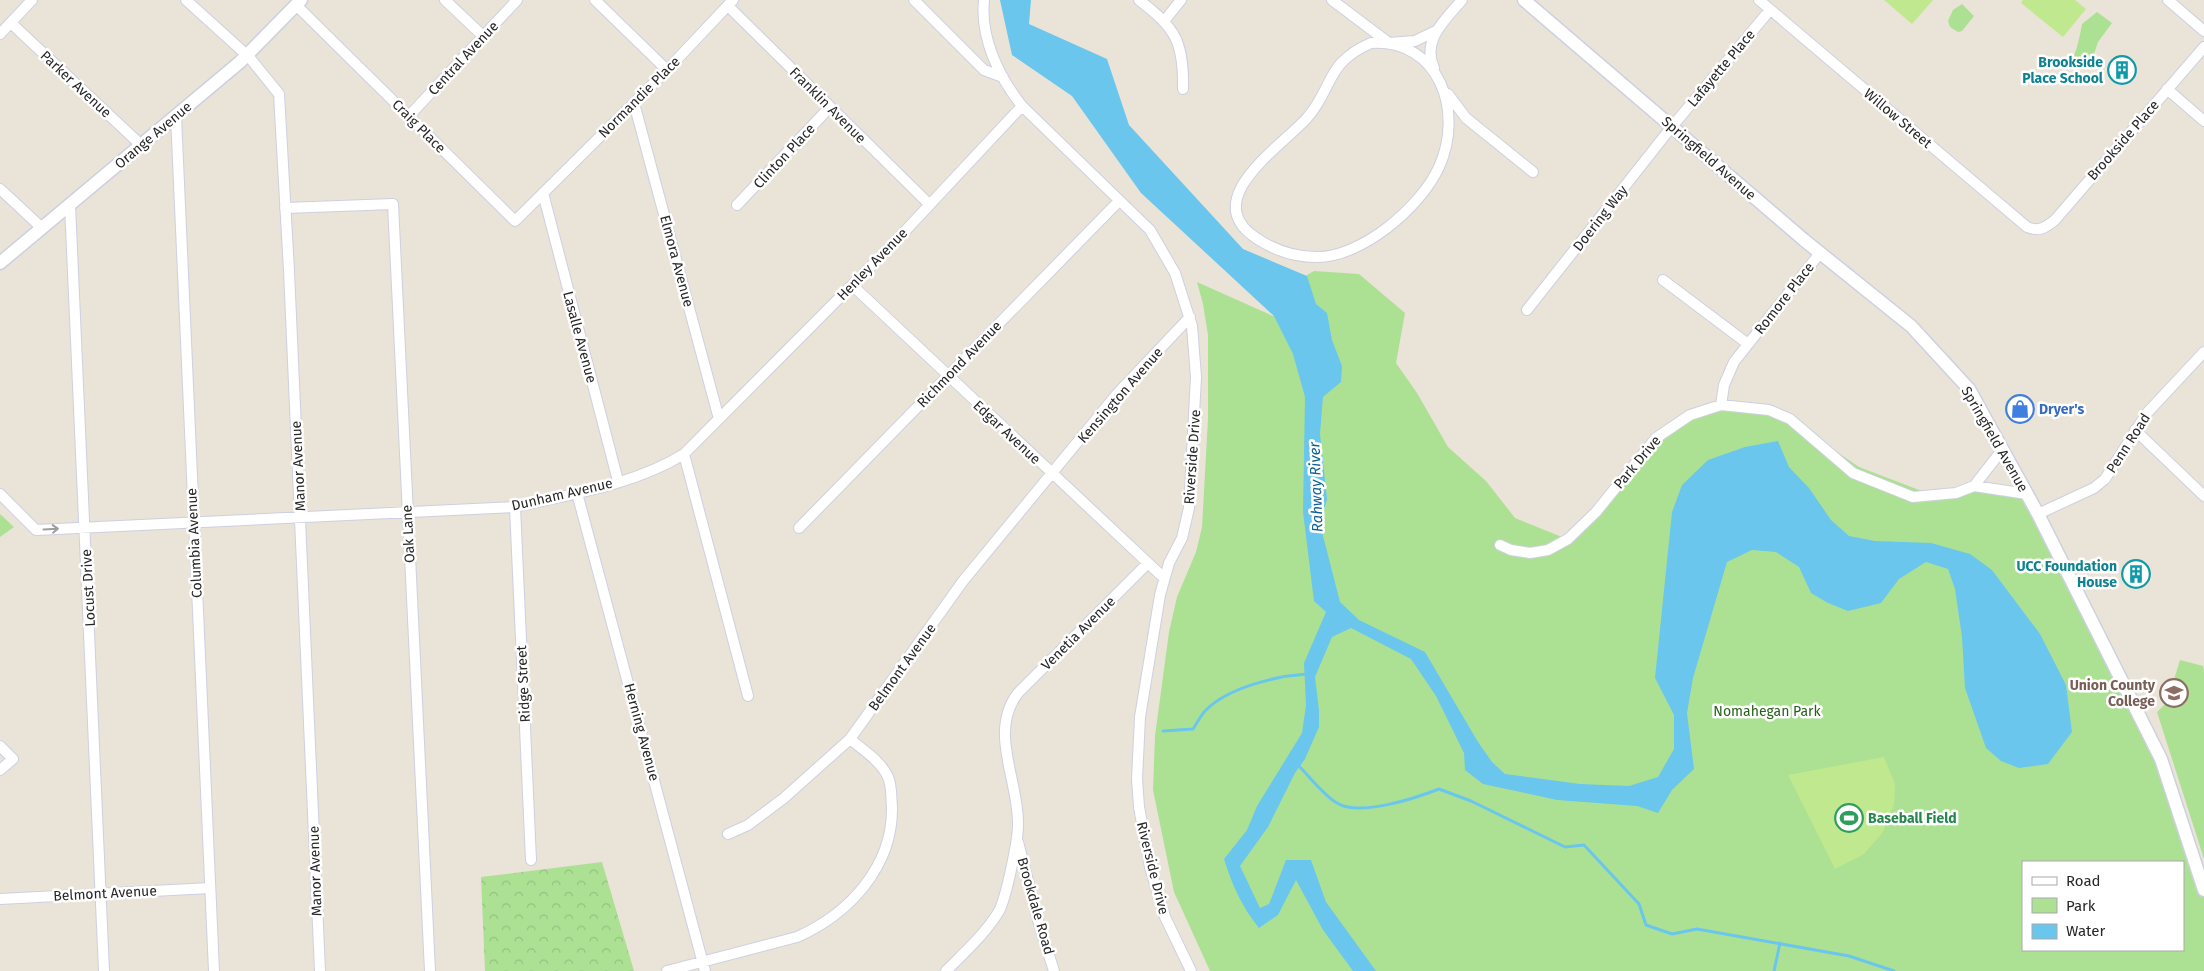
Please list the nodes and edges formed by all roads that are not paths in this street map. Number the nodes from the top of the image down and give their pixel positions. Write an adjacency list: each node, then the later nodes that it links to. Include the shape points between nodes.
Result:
1 (32, 0): 19 (street)
2 (186, 0): 26 (street, Manor Avenue)
3 (445, 0): 23 (street)
4 (517, 0): 23 (street, Central Avenue)
5 (595, 0): 27 (street)
6 (914, 0): 29 (street, via 984,70)
7 (984, 0): 29 (street, Riverside Drive, via 984,25)
8 (1139, 0): 18 (street)
9 (1182, 0): 18 (street)
10 (1332, 0): 24 (street)
11 (1462, 0): 20 (street)
12 (1524, 0): 38 (street, Springfield Avenue)
13 (1759, 0): 17 (street, Willow Street)
14 (2168, 0): 21 (street)
15 (298, 2): 26 (street, Orange Avenue); 36 (street, Craig Place)
16 (731, 3): 27 (street, Normandie Place); 34 (street, Franklin Avenue)
17 (1770, 10): 38 (street, Lafayette Place); 49 (street, Willow Street, via 2027,227)
18 (1165, 20): 30 (street, via 1181,54)
19 (11, 23): 22 (street); 39 (street, Parker Avenue)
20 (1437, 30): 24 (street, via 1415,41); 28 (street, via 1430,49)
21 (2204, 31)
22 (0, 34)
23 (483, 36): 36 (street, Central Avenue)
24 (1389, 43): 28 (street, via 1414,53); 28 (street, via 1371,43 1356,49 1337,64 1309,116 1244,182 1237,200 1237,214 1251,234 1285,252 1320,258 1355,248 1391,224 1427,187 1444,152 1448,113 1444,90)
25 (2204, 47): 31 (street, Brookside Place)
26 (247, 55): 35 (street, Orange Avenue); 47 (street, Manor Avenue, via 279,94)
27 (667, 70): 32 (street, Normandie Place)
28 (1434, 70): 40 (street, via 1454,105 1466,118)
29 (1003, 77): 33 (street, Riverside Drive)
30 (1182, 89)
31 (2167, 89): 37 (street); 49 (street, Brookside Place, via 2055,220)
32 (634, 103): 42 (street, Normandie Place); 60 (street, Elmora Avenue)
33 (1022, 106): 43 (street, Riverside Drive); 44 (street, Henley Avenue)
34 (830, 107): 44 (street, Franklin Avenue); 46 (street, Clinton Place)
35 (176, 116): 39 (street, Orange Avenue); 75 (street, Columbia Avenue)
36 (409, 116): 42 (street, Craig Place, via 515,220)
37 (2204, 121)
38 (1672, 127): 50 (street, Springfield Avenue); 54 (street, Doering Way)
39 (141, 145): 45 (street, Orange Avenue)
40 (1532, 172)
41 (0, 190): 48 (street)
42 (543, 193): 65 (street, Lasalle Avenue)
43 (1119, 201): 55 (street, Riverside Drive, via 1150,230 1165,252); 58 (street, Richmond Avenue)
44 (929, 204): 53 (street, Henley Avenue)
45 (70, 205): 48 (street, Orange Avenue); 76 (street, Locust Drive)
46 (737, 205)
47 (286, 208): 72 (street, Oak Lane, via 393,204); 74 (street, Manor Avenue)
48 (42, 228): 51 (street, Orange Avenue)
49 (2040, 229)
50 (1820, 253): 56 (street, Romore Place); 62 (street, Springfield Avenue, via 1915,330 1969,390)
51 (0, 263)
52 (1663, 280): 56 (street, Romore Place)
53 (852, 285): 58 (street, Edgar Avenue); 60 (street, Henley Avenue)
54 (1527, 310)
55 (1190, 317): 64 (street, Kensington Avenue, via 1117,394); 80 (street, Riverside Drive, via 1195,340 1196,377 1189,508 1182,538)
56 (1748, 344): 59 (street, Romore Place, via 1728,374)
57 (2204, 352): 61 (street, Penn Road)
58 (948, 376): 64 (street, Edgar Avenue); 77 (street, Richmond Avenue)
59 (1721, 405): 66 (street, Park Drive, via 1769,410 1790,419 1853,473 1913,497 1956,494); 78 (street, Park Drive, via 1690,415 1667,428 1596,512 1568,539 1548,550 1530,553)
60 (719, 419): 63 (street, Dunham Avenue)
61 (2135, 430): 70 (street); 73 (street, Penn Road, via 2105,479 2094,488)
62 (2002, 450): 66 (street); 69 (street, Springfield Avenue)
63 (684, 454): 65 (street, Dunham Avenue, via 661,468); 81 (street)
64 (1052, 474): 79 (street, Edgar Avenue); 82 (street, Belmont Avenue, via 963,581)
65 (618, 481): 67 (street, Dunham Avenue)
66 (1974, 486): 69 (street, Park Drive)
67 (577, 493): 71 (street, Dunham Avenue); 92 (street, Herning Avenue)
68 (0, 494): 76 (street, Dunham Avenue, one-way to 76, via 36,530)
69 (2027, 494): 73 (street, Springfield Avenue)
70 (2204, 496)
71 (515, 507): 72 (street, Dunham Avenue); 87 (street, Ridge Street)
72 (407, 513): 74 (street, Dunham Avenue); 96 (street, Oak Lane)
73 (2038, 514): 89 (street, Springfield Avenue, via 2161,759)
74 (300, 516): 75 (street, Dunham Avenue); 95 (street, Manor Avenue)
75 (193, 522): 76 (street, Dunham Avenue); 88 (street, Columbia Avenue)
76 (85, 527): 90 (street, Locust Drive)
77 (799, 528)
78 (1500, 545)
79 (1147, 564): 80 (street, Edgar Avenue); 86 (street, Venetia Avenue, via 1011,702 1006,712 1004,740 1014,787)
80 (1164, 578): 100 (street, Riverside Drive, via 1140,717 1137,779 1150,867 1165,917)
81 (748, 696)
82 (850, 739): 85 (street, Belmont Avenue, via 784,798 748,826); 92 (street, via 880,764 888,776 891,790 890,840 869,880 852,901 811,931)
83 (0, 746): 84 (street, via 13,759)
84 (0, 770)
85 (728, 834)
86 (1018, 842): 98 (street, via 1000,910); 99 (street, Brookdale Road)
87 (531, 860)
88 (210, 888): 90 (street, Belmont Avenue); 94 (street, Columbia Avenue)
89 (2204, 890)
90 (100, 893): 91 (street, Belmont Avenue); 93 (street, Locust Drive)
91 (0, 899)
92 (704, 966): 97 (street)
93 (104, 971)
94 (214, 971)
95 (320, 971)
96 (430, 971)
97 (668, 971)
98 (946, 971)
99 (1054, 971)
100 (1191, 971)

